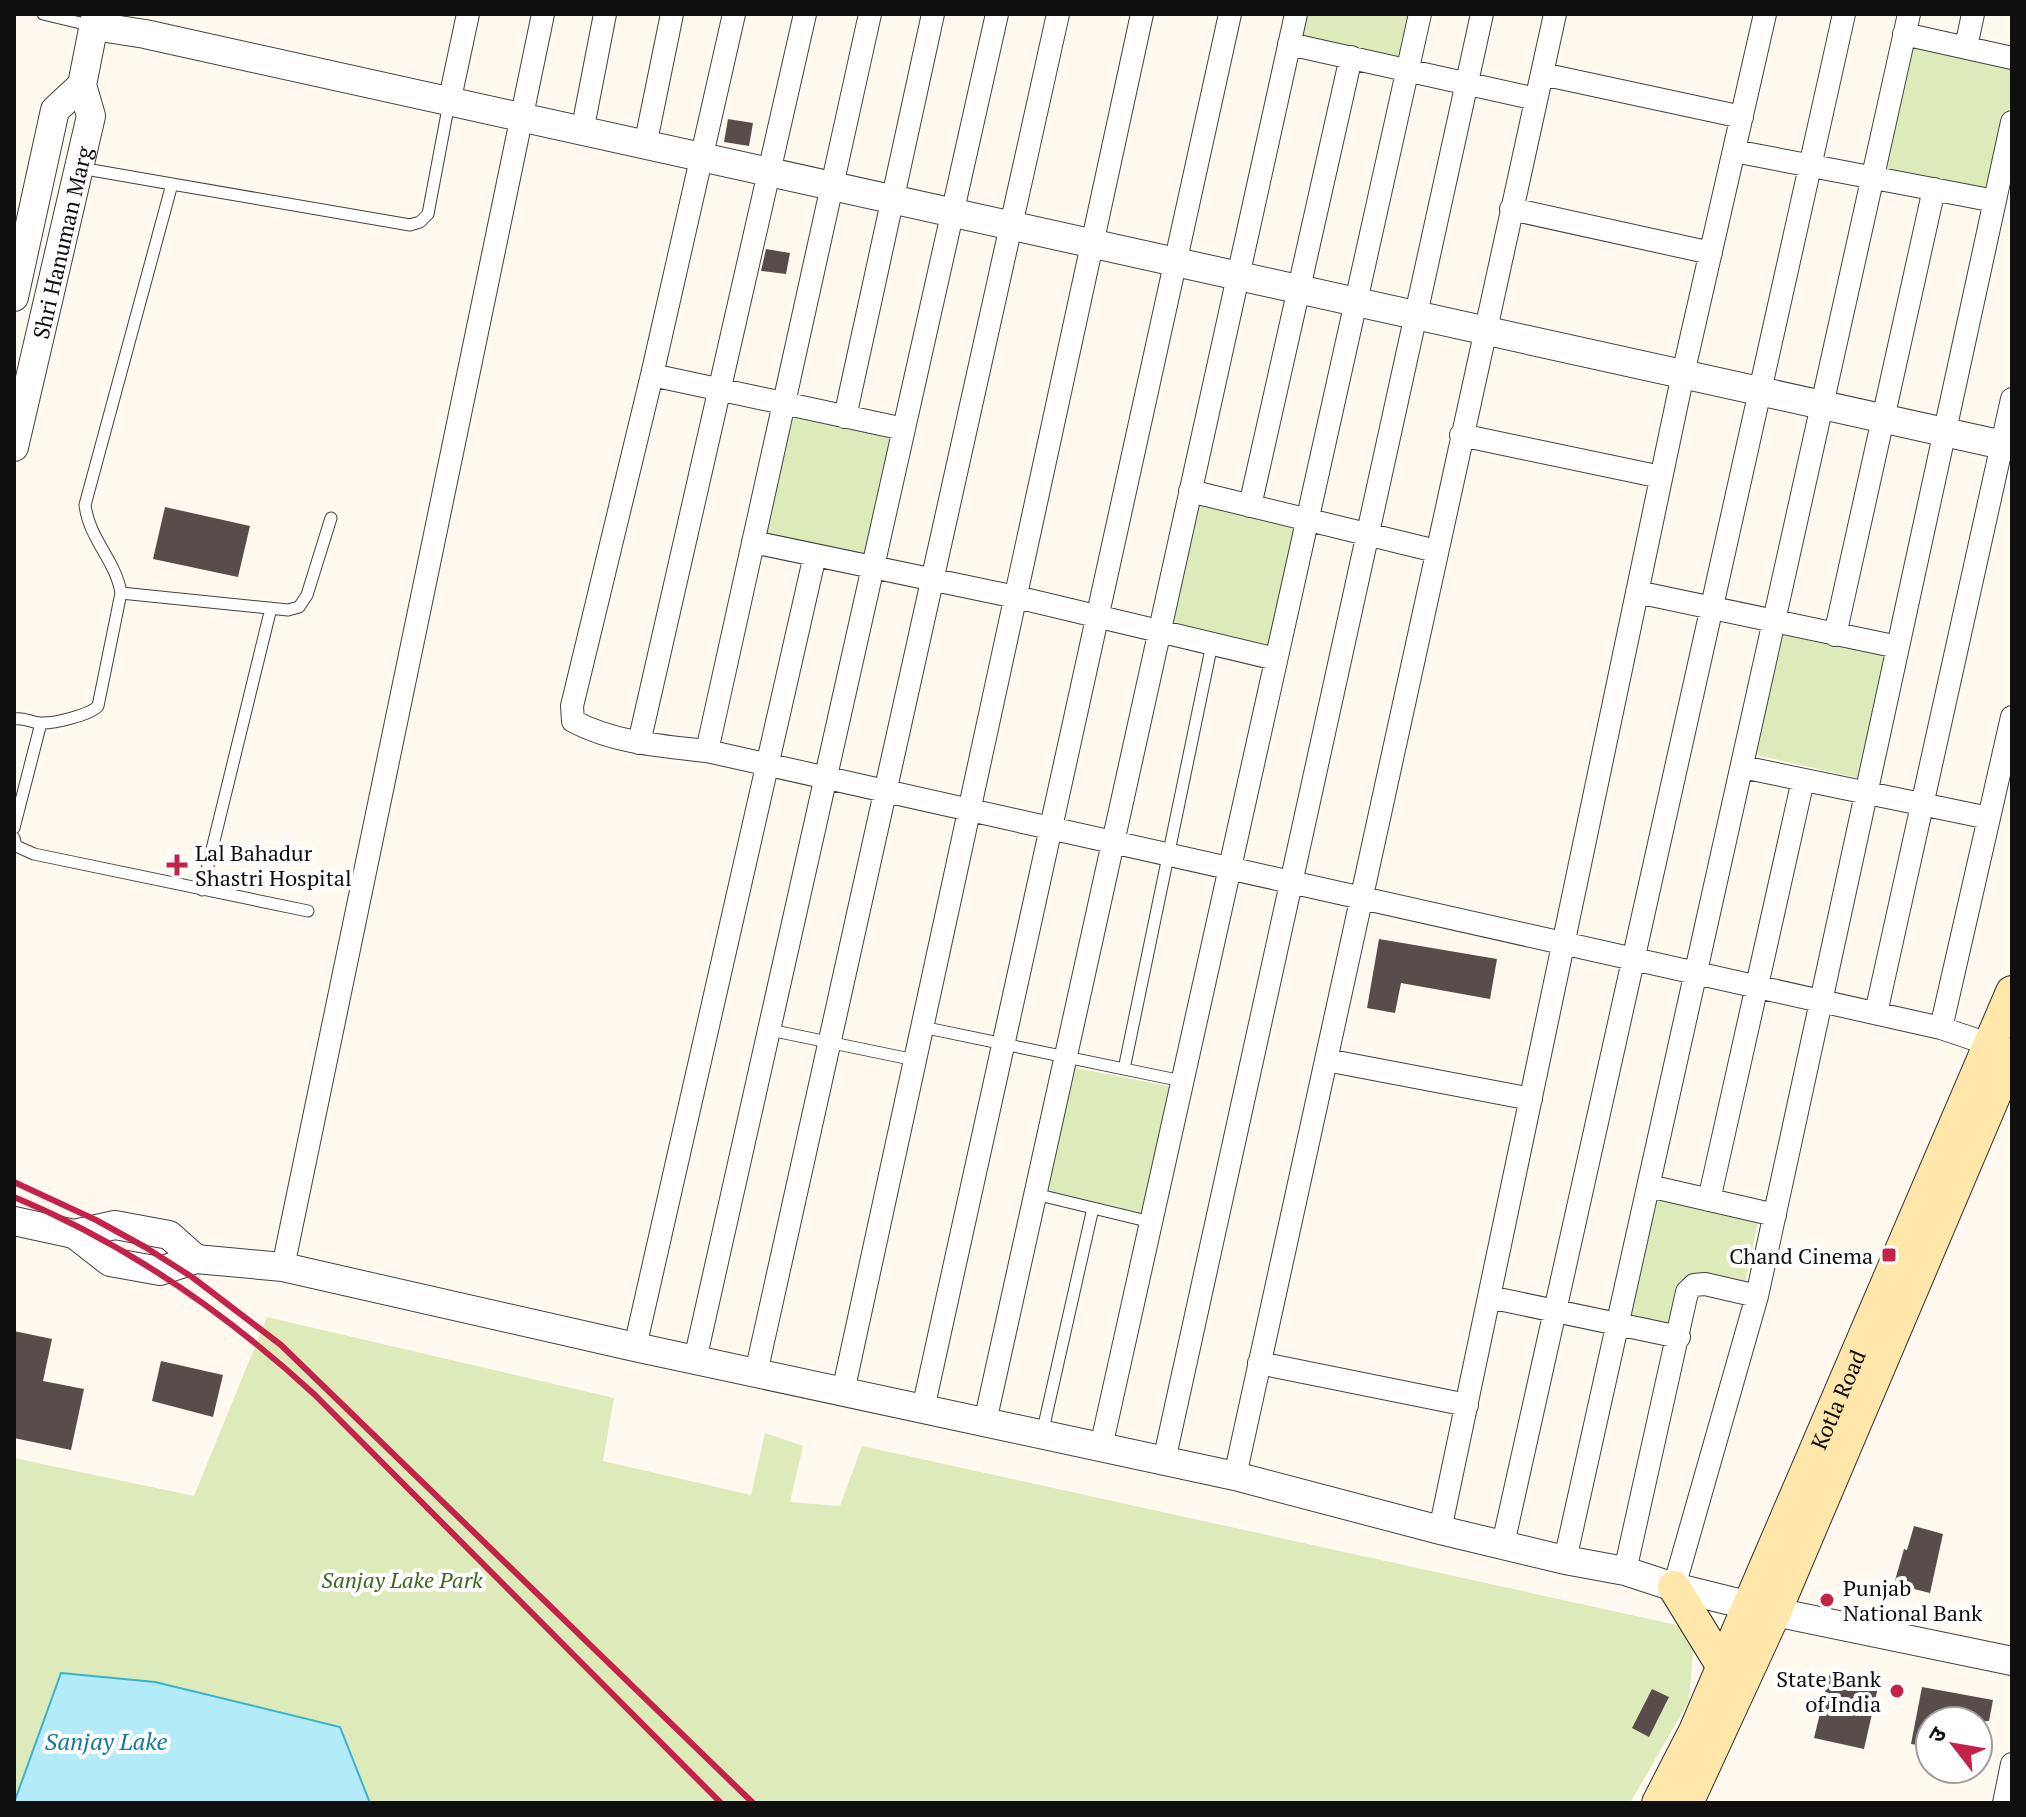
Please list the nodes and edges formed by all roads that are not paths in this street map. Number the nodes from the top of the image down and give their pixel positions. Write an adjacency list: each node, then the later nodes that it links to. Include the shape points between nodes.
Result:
1 (43, 14): 21 (lane)
2 (468, 14): 32 (street)
3 (543, 14): 34 (street)
4 (605, 14): 36 (street)
5 (672, 14): 37 (street)
6 (734, 14): 39 (street)
7 (805, 14): 42 (street)
8 (870, 14): 45 (street)
9 (933, 14): 47 (street)
10 (997, 14): 50 (street)
11 (1058, 14): 51 (street)
12 (1142, 14): 52 (street)
13 (1230, 14): 54 (street)
14 (1296, 14): 23 (street)
15 (1420, 14): 27 (street)
16 (1482, 14): 29 (street)
17 (1555, 14): 28 (street)
18 (1765, 14): 33 (street)
19 (1844, 14): 40 (street)
20 (1973, 14): 24 (street)
21 (95, 20): 30 (street, Shri Hanuman Marg); 32 (street)
22 (1907, 24): 24 (street); 43 (street)
23 (1289, 44): 25 (street); 55 (street)
24 (1966, 47): 26 (street)
25 (1351, 57): 27 (street); 56 (street)
26 (2012, 58)
27 (1407, 70): 29 (street); 58 (street)
28 (1542, 74): 31 (street); 33 (street)
29 (1467, 83): 31 (street); 59 (street)
30 (82, 85): 41 (street, Shri Hanuman Marg, via 91,116); 57 (street, Shri Hanuman Marg, via 55,110)
31 (1536, 99): 49 (street)
32 (449, 103): 34 (street); 44 (lane, via 428,214 410,225)
33 (1742, 117): 38 (street)
34 (521, 119): 36 (street); 148 (street)
35 (2012, 122): 48 (street)
36 (582, 132): 37 (street)
37 (645, 146): 39 (street)
38 (1734, 151): 40 (street); 53 (street)
39 (702, 158): 42 (street); 62 (street)
40 (1811, 166): 43 (street); 64 (street)
41 (78, 168): 44 (lane); 74 (street, Shri Hanuman Marg)
42 (769, 173): 45 (street); 63 (street)
43 (1873, 178): 46 (street); 67 (street)
44 (172, 184): 87 (lane, via 85,505 89,528)
45 (832, 187): 47 (street); 66 (street)
46 (1934, 189): 48 (street); 69 (street)
47 (892, 200): 50 (street); 68 (street)
48 (1995, 201): 71 (street)
49 (1511, 209): 53 (street); 60 (street)
50 (953, 213): 51 (street); 70 (street)
51 (1010, 226): 52 (street); 85 (street)
52 (1092, 244): 54 (street); 88 (street)
53 (1711, 253): 61 (street)
54 (1175, 263): 55 (street); 91 (street)
55 (1238, 276): 56 (street); 76 (street)
56 (1299, 290): 58 (street); 77 (street)
57 (14, 297)
58 (1356, 302): 59 (street); 79 (street)
59 (1416, 315): 60 (street); 80 (street)
60 (1484, 330): 61 (street); 72 (street)
61 (1683, 374): 64 (street); 75 (street)
62 (652, 375): 63 (street); 101 (street, via 572,706 573,721 582,726)
63 (721, 390): 66 (street); 101 (street)
64 (1761, 391): 67 (street); 90 (street)
65 (2012, 399): 73 (street)
66 (784, 403): 68 (street); 81 (street)
67 (1822, 405): 69 (street); 92 (street)
68 (845, 417): 70 (street)
69 (1883, 418): 71 (street); 94 (street)
70 (904, 429): 84 (street)
71 (1945, 432): 73 (street); 96 (street)
72 (1461, 435): 75 (street); 82 (street)
73 (2007, 446): 109 (street)
74 (14, 447)
75 (1661, 477): 86 (street)
76 (1190, 491): 77 (street); 93 (street)
77 (1250, 506): 79 (street)
78 (331, 518): 89 (lane, via 299,607)
79 (1307, 520): 80 (street); 97 (street)
80 (1367, 534): 82 (street); 118 (street)
81 (753, 542): 83 (street); 102 (street)
82 (1436, 551): 120 (street)
83 (815, 555): 84 (street); 103 (street)
84 (873, 568): 85 (street); 105 (street)
85 (932, 580): 88 (street); 107 (street)
86 (1637, 592): 90 (street); 122 (street)
87 (121, 593): 89 (lane); 100 (lane, via 98,706 93,712)
88 (1016, 597): 91 (street); 110 (street)
89 (271, 608): 119 (lane)
90 (1712, 609): 92 (street); 123 (street)
91 (1097, 617): 93 (street); 113 (street)
92 (1774, 622): 94 (street); 104 (street)
93 (1160, 631): 95 (street); 115 (street)
94 (1835, 635): 96 (street)
95 (1212, 644): 97 (street); 116 (lane)
96 (1898, 647): 108 (street)
97 (1276, 659): 117 (street)
98 (2012, 717): 111 (street)
99 (14, 719): 100 (lane)
100 (41, 723): 112 (lane)
101 (639, 743): 102 (street)
102 (707, 751): 103 (street)
103 (769, 765): 105 (street); 154 (street)
104 (1742, 767): 106 (street); 124 (street)
105 (826, 778): 107 (street); 131 (street)
106 (1803, 780): 108 (street); 125 (street)
107 (885, 791): 110 (street); 132 (street)
108 (1866, 793): 109 (street); 127 (street)
109 (1922, 804): 111 (street); 128 (street)
110 (969, 810): 113 (street); 129 (street)
111 (1989, 818): 130 (street)
112 (14, 828)
113 (1051, 828): 115 (street); 133 (street)
114 (14, 838): 119 (lane, via 16,846 34,854)
115 (1113, 842): 116 (street); 135 (street)
116 (1169, 855): 117 (street); 138 (lane)
117 (1230, 868): 118 (street); 139 (street)
118 (1291, 882): 120 (street); 164 (street)
119 (202, 890): 121 (lane)
120 (1361, 898): 122 (street); 137 (street)
121 (308, 911)
122 (1564, 943): 123 (street); 140 (street)
123 (1634, 959): 124 (street); 151 (street)
124 (1696, 973): 125 (street); 141 (street)
125 (1757, 987): 127 (street); 143 (street)
126 (2012, 992): 134 (main road, Kotla Road)
127 (1821, 1001): 128 (street); 145 (street)
128 (1876, 1013): 130 (street)
129 (922, 1027): 133 (lane); 136 (street)
130 (1941, 1028): 134 (street)
131 (770, 1030): 132 (lane); 155 (street)
132 (830, 1042): 136 (lane); 157 (street)
133 (1004, 1044): 135 (lane); 160 (street)
134 (2005, 1050): 171 (main road, Kotla Road)
135 (1066, 1057): 138 (lane); 142 (street)
136 (915, 1060): 158 (street)
137 (1326, 1060): 140 (street); 156 (street)
138 (1124, 1069): 139 (lane)
139 (1182, 1081): 147 (street)
140 (1531, 1099): 150 (street)
141 (1649, 1186): 143 (street); 152 (street)
142 (1035, 1194): 144 (lane); 161 (street)
143 (1709, 1200): 145 (street)
144 (1093, 1208): 147 (lane); 162 (lane)
145 (1775, 1215): 149 (street)
146 (14, 1221): 148 (street, via 74,1234 110,1262 160,1271 196,1259)
147 (1151, 1222): 163 (street)
148 (283, 1267): 154 (street)
149 (1757, 1296): 153 (street, via 1694,1285 1687,1292); 170 (street)
150 (1489, 1297): 151 (street); 159 (street)
151 (1556, 1311): 152 (street); 167 (street)
152 (1618, 1325): 153 (street); 168 (street)
153 (1679, 1337): 169 (street)
154 (635, 1347): 155 (street)
155 (695, 1360): 157 (street)
156 (1259, 1363): 159 (street); 165 (street)
157 (756, 1373): 158 (street)
158 (843, 1392): 160 (street)
159 (1467, 1405): 166 (street)
160 (923, 1409): 161 (street)
161 (985, 1422): 162 (street)
162 (1042, 1434): 163 (street)
163 (1101, 1447): 164 (street)
164 (1164, 1461): 165 (street)
165 (1235, 1476): 166 (street)
166 (1440, 1530): 167 (street)
167 (1503, 1544): 168 (street)
168 (1565, 1560): 169 (street)
169 (1625, 1571): 170 (street)
170 (1674, 1587): 171 (street); 173 (main road)
171 (1762, 1609): 172 (street); 173 (main road, Kotla Road); 176 (main road, Kotla Road)
172 (2012, 1661)
173 (1723, 1667): 175 (main road, Kotla Road)
174 (2012, 1764): 177 (street)
175 (1658, 1803)
176 (1687, 1803)
177 (2004, 1803)

